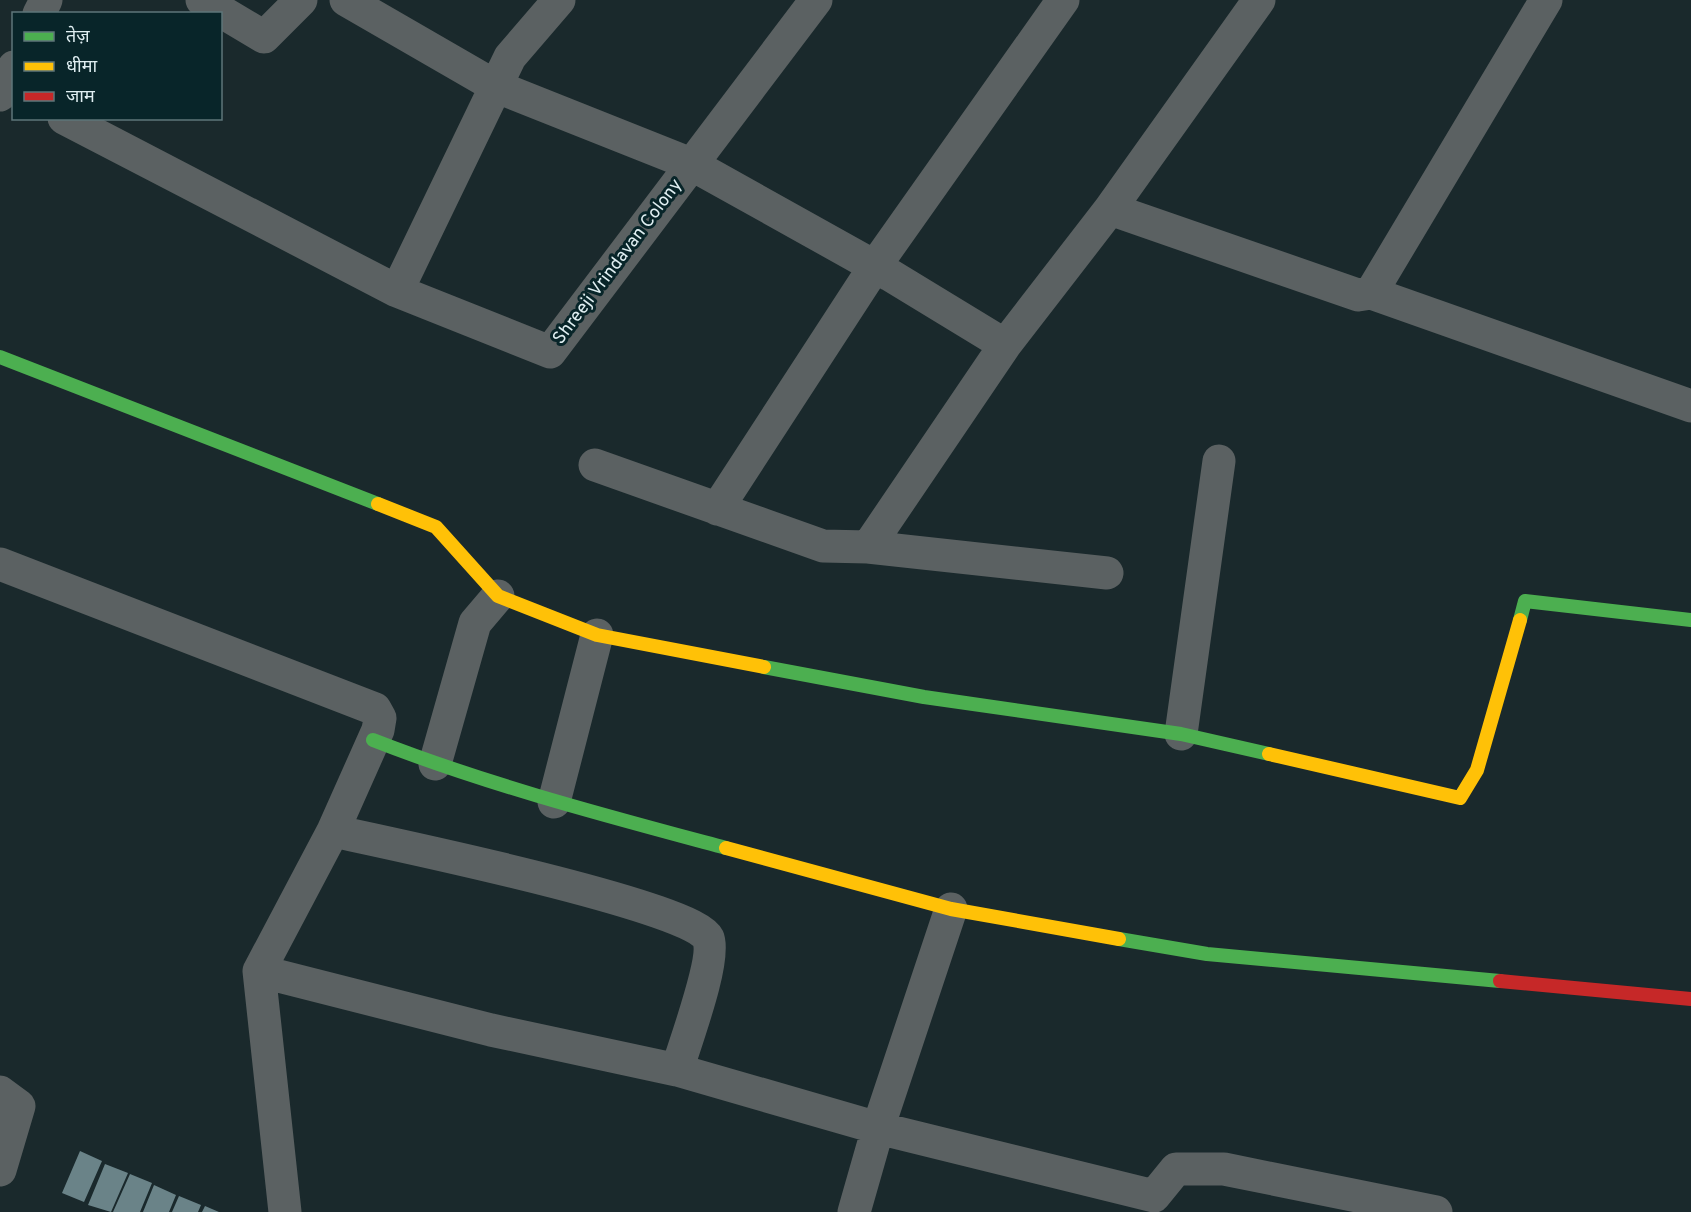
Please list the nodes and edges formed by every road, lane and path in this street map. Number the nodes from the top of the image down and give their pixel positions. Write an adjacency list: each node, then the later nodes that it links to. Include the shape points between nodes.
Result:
1 (202, 0): 2 (street, via 264,37)
2 (301, 0)
3 (346, 0): 9 (street)
4 (559, 0): 9 (street, via 510,57)
5 (816, 0): 11 (street, Shreeji Vrindavan Colony)
6 (1063, 0): 13 (street)
7 (1259, 0): 12 (street)
8 (1546, 0): 15 (street)
9 (495, 86): 11 (street); 14 (street)
10 (68, 120): 14 (street, Shreeji Vrindavan Colony)
11 (690, 164): 13 (street); 14 (street, Shreeji Vrindavan Colony, via 550,352)
12 (1110, 209): 15 (street, via 1358,295); 16 (street)
13 (875, 267): 16 (street); 21 (street)
14 (397, 291)
15 (1371, 293): 18 (street)
16 (1005, 345): 22 (street)
17 (0, 357): 25 (street, via 436,526)
18 (1691, 406)
19 (1219, 461): 28 (street)
20 (595, 465): 21 (street)
21 (717, 509): 22 (street, via 823,546)
22 (868, 547): 24 (street)
23 (0, 564): 29 (street, via 375,709 380,718)
24 (1107, 573)
25 (498, 596): 27 (street); 30 (street, via 475,622)
26 (1691, 620): 28 (street, via 1525,601 1477,770 1460,798)
27 (597, 635): 28 (street, via 924,697); 31 (street)
28 (1181, 734)
29 (373, 740): 30 (street); 32 (street)
30 (435, 764): 31 (street)
31 (554, 802): 33 (street)
32 (333, 831): 34 (street); 36 (street, via 493,866 650,910 704,932 709,941 708,963)
33 (951, 909): 35 (street, via 1207,954); 38 (street)
34 (259, 971): 36 (street, via 491,1030); 41 (street)
35 (1691, 999)
36 (677, 1070): 38 (street)
37 (0, 1092): 39 (street, via 19,1106)
38 (878, 1128): 40 (street); 42 (street)
39 (0, 1170)
40 (1152, 1204): 43 (street, via 1176,1169 1224,1169)
41 (285, 1212)
42 (854, 1212)
43 (1436, 1212)

